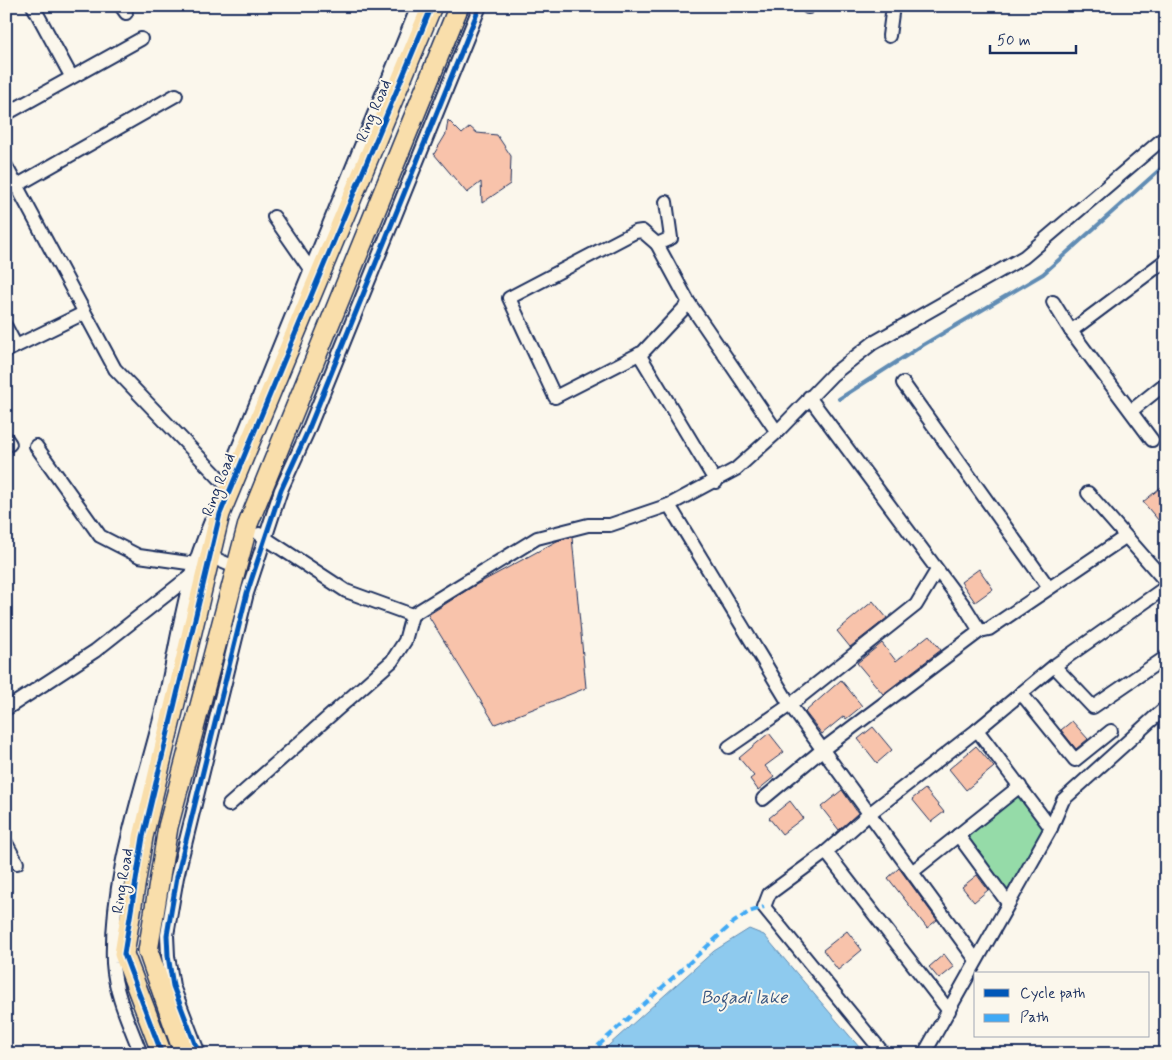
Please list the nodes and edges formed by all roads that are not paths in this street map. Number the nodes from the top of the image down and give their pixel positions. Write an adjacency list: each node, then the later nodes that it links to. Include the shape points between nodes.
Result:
1 (33, 6): 9 (street)
2 (418, 6): 19 (street)
3 (432, 6): 41 (highway, Ring Road)
4 (459, 6): 38 (highway)
5 (480, 6): 39 (street)
6 (893, 6): 7 (street)
7 (889, 36)
8 (141, 39): 9 (street)
9 (71, 76): 11 (street)
10 (176, 95): 14 (street)
11 (6, 114)
12 (1166, 136): 29 (street, via 1024,257 873,343)
13 (6, 166): 14 (street)
14 (16, 186): 22 (street)
15 (666, 202): 17 (street, via 671,238)
16 (274, 217): 19 (street)
17 (657, 244): 21 (street); 26 (street, via 642,231 635,232 509,298 555,396)
18 (1166, 260): 24 (street)
19 (310, 269): 35 (street)
20 (1053, 302): 24 (street)
21 (689, 304): 26 (street); 31 (street)
22 (84, 313): 25 (street); 35 (street, via 115,369)
23 (6, 327): 25 (street)
24 (1071, 331): 30 (street)
25 (11, 348)
26 (639, 354): 34 (street)
27 (903, 383): 45 (street)
28 (1166, 383): 30 (street)
29 (809, 397): 31 (street); 43 (street)
30 (1130, 411): 32 (street)
31 (777, 432): 34 (street, via 736,469)
32 (1152, 440)
33 (36, 446): 41 (street, via 100,536 139,556)
34 (716, 482): 37 (street)
35 (224, 483): 41 (street)
36 (1088, 493): 40 (street)
37 (669, 505): 47 (street, via 610,525 588,525 537,538); 53 (street)
38 (248, 526): 39 (street); 42 (highway)
39 (264, 537): 47 (street, via 346,591); 76 (street, via 186,838 167,936 173,986)
40 (1125, 537): 44 (street); 45 (street)
41 (200, 566): 42 (street); 52 (street, via 95,651); 64 (highway, Ring Road)
42 (237, 568): 75 (highway, via 168,827 148,951)
43 (937, 570): 48 (street); 53 (street, via 916,605)
44 (1166, 582)
45 (1049, 588): 48 (street, via 989,629)
46 (1166, 588): 50 (street)
47 (412, 615): 61 (street, via 406,642 392,661)
48 (980, 631): 58 (street)
49 (1166, 657): 50 (street, via 1093,707)
50 (1054, 666): 51 (street)
51 (1021, 693): 55 (street); 56 (street, via 1074,760)
52 (8, 704)
53 (790, 706): 57 (street); 58 (street)
54 (1166, 707): 63 (street, via 1062,800)
55 (977, 730): 59 (street); 62 (street)
56 (1111, 731)
57 (729, 746)
58 (822, 750): 60 (street); 62 (street)
59 (1020, 786): 63 (street); 65 (street)
60 (763, 799)
61 (229, 805)
62 (869, 814): 67 (street); 69 (street)
63 (1051, 828): 70 (street)
64 (135, 835): 73 (street, via 114,927 113,964 116,988); 74 (highway, Ring Road, via 124,954)
65 (958, 835): 69 (street); 70 (street)
66 (6, 843): 68 (street)
67 (826, 852): 72 (street); 77 (street, via 769,894 764,906)
68 (17, 863)
69 (912, 872): 71 (street)
70 (1008, 903): 71 (street)
71 (976, 960): 72 (street)
72 (949, 1011): 78 (street)
73 (141, 1054)
74 (162, 1054)
75 (184, 1054)
76 (199, 1054)
77 (884, 1054)
78 (924, 1054)

